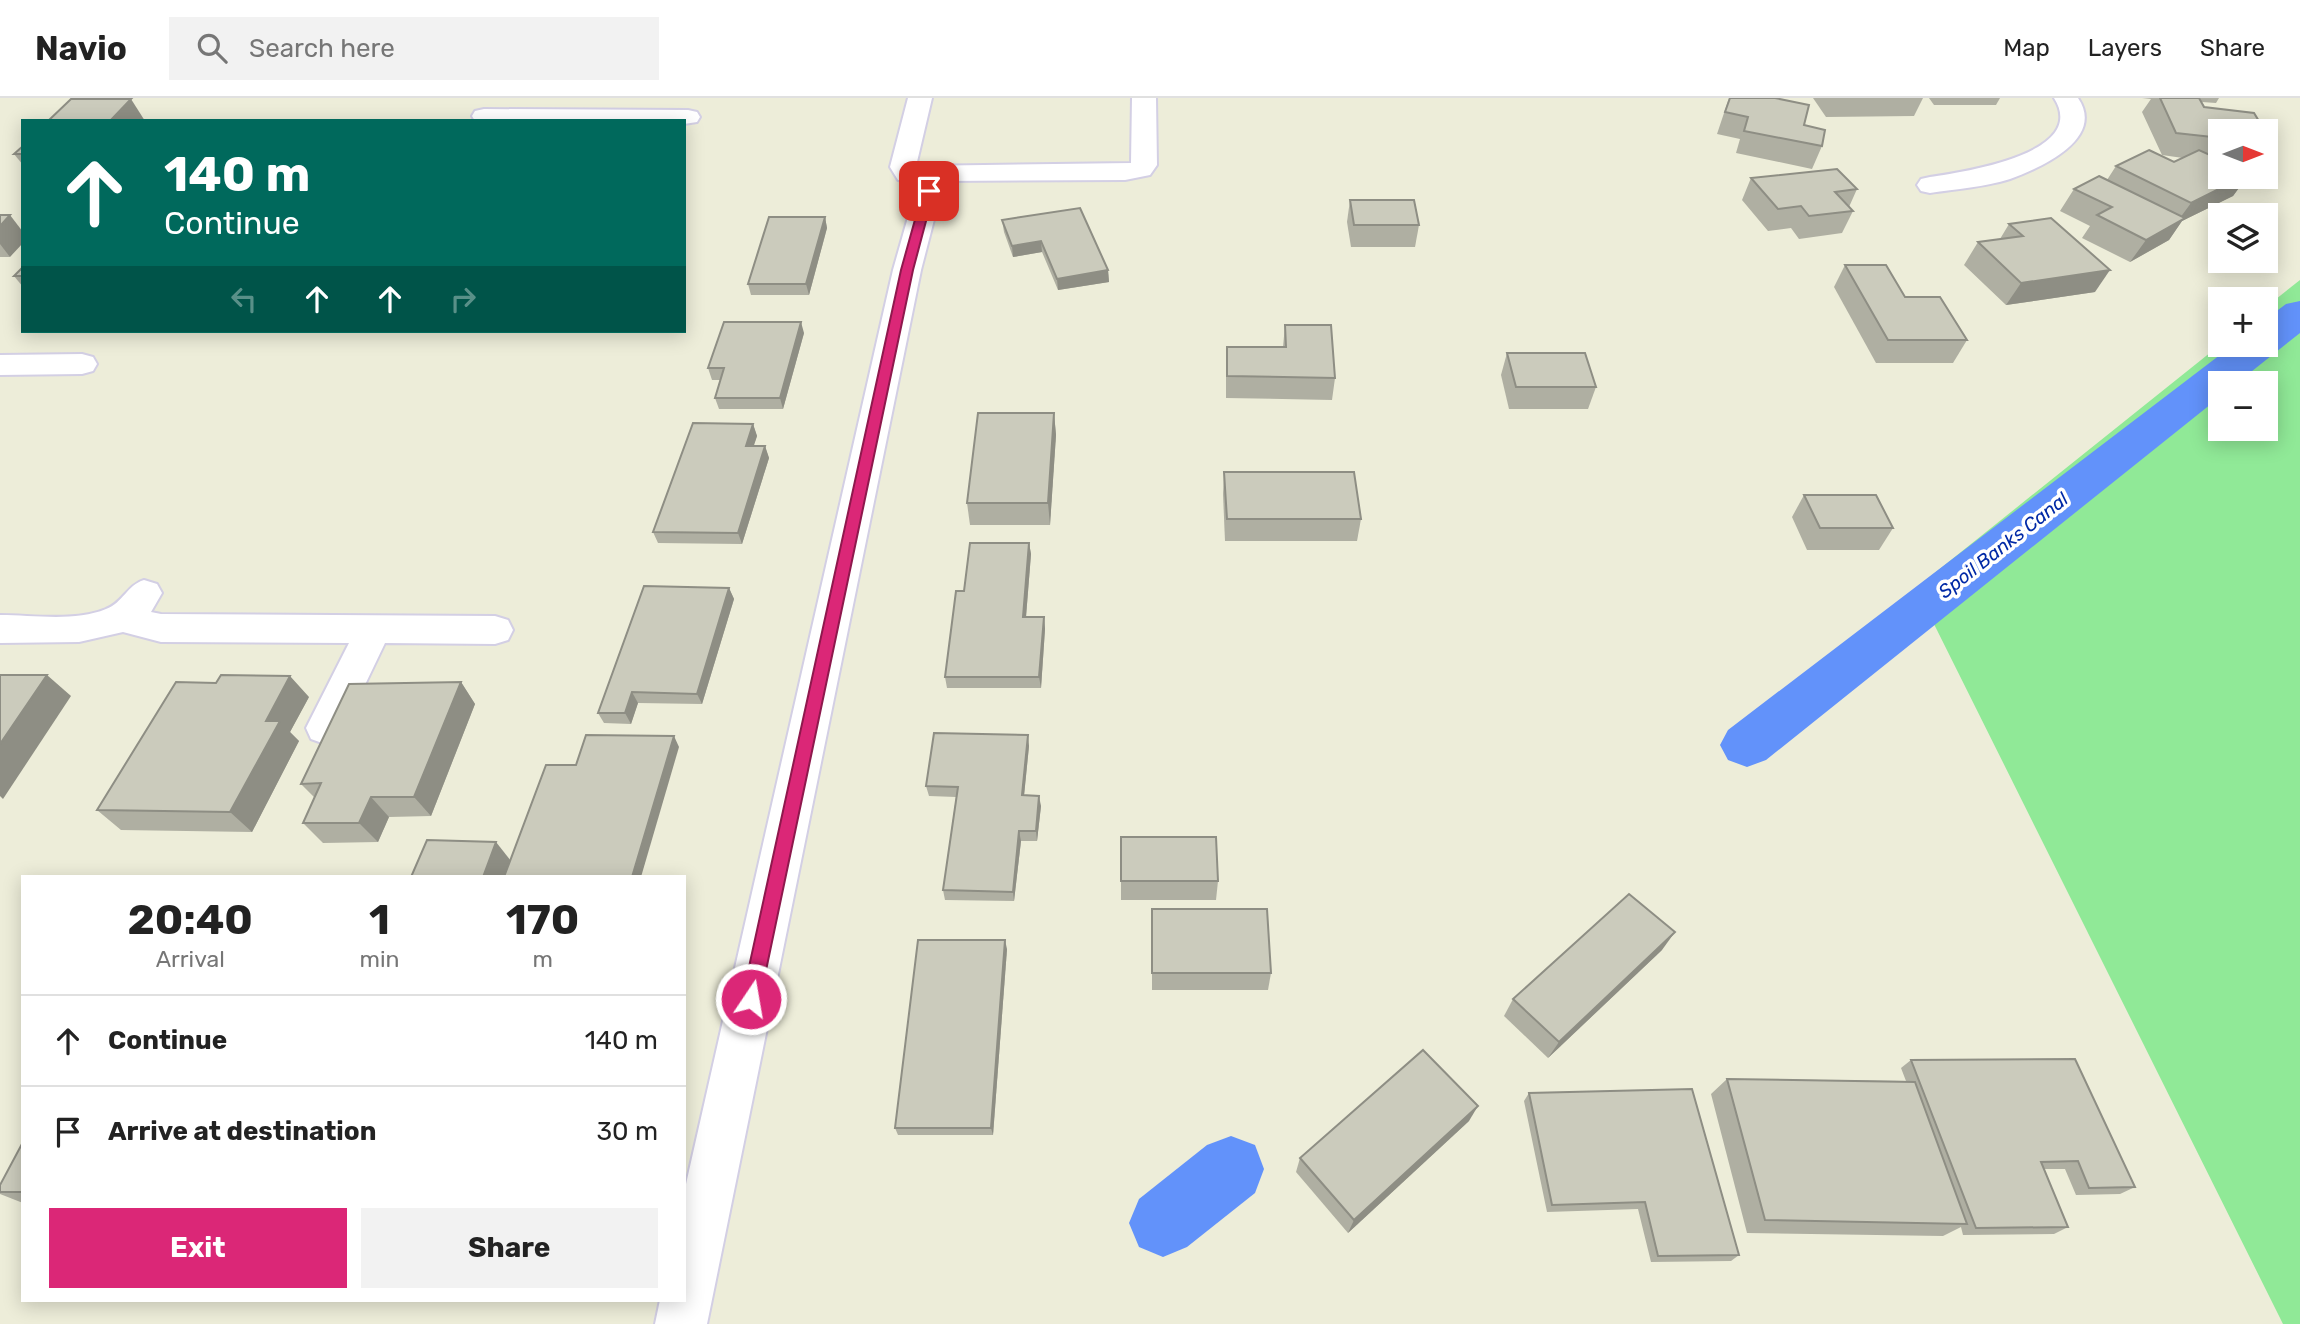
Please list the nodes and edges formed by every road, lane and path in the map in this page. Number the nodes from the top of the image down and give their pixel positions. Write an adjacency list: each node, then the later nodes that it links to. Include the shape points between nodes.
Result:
1 (920, 98): 6 (street, via 903,167 908,174)
2 (1144, 98): 6 (street, via 1141,169)
3 (2066, 98): 7 (street, via 2072,125 2061,144 2001,173)
4 (689, 113): 5 (street)
5 (484, 116)
6 (933, 174): 14 (street, via 907,270)
7 (1930, 185)
8 (82, 364): 9 (street)
9 (0, 365)
10 (0, 629): 11 (street, via 58,629 132,606 161,628)
11 (374, 629): 12 (street); 13 (street)
12 (495, 630)
13 (325, 728)
14 (686, 1301)
15 (686, 1302): 16 (street)
16 (681, 1324)

